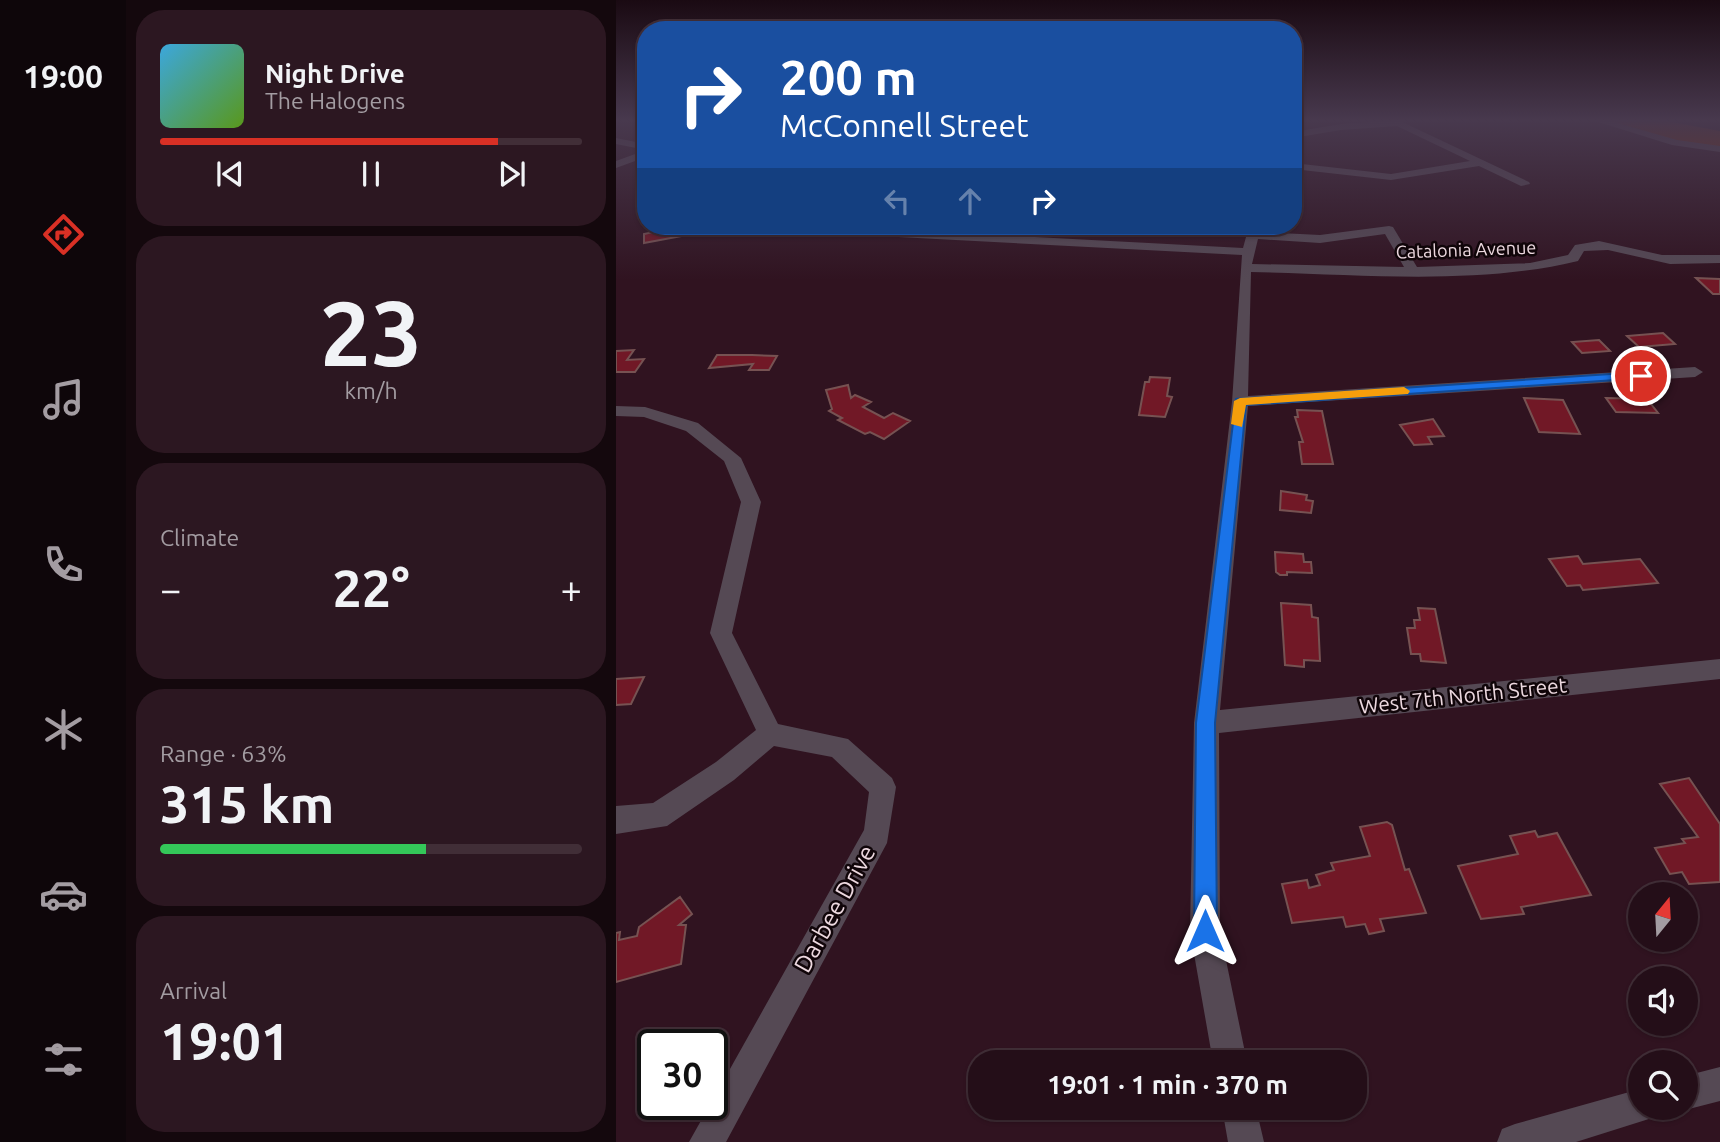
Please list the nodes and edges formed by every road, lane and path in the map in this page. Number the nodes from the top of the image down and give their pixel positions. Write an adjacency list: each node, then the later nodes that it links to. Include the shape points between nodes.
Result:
1 (1358, 173): 2 (street, via 1391,177)
2 (1414, 173)
3 (1502, 173): 4 (street)
4 (1525, 184)
5 (1042, 235): 6 (street)
6 (1251, 245): 8 (street, Catalonia Avenue); 8 (street, via 1389,230); 10 (street)
7 (1720, 259): 8 (street, Catalonia Avenue, via 1652,258 1595,243 1579,247 1573,258 1562,263)
8 (1413, 271)
9 (1695, 372): 10 (street)
10 (1240, 401): 13 (street)
11 (616, 411): 14 (street, via 645,412 692,427 733,458 751,502 721,633)
12 (1720, 669): 13 (street, West 7th North Street)
13 (1206, 723): 16 (street, via 1205,931)
14 (770, 734): 15 (street, via 725,771 657,816); 21 (street, Darbee Drive, via 839,747 883,787 877,834)
15 (616, 820)
16 (1228, 1050)
17 (1720, 1084): 18 (street)
18 (1698, 1090)
19 (1628, 1109): 23 (street)
20 (1241, 1120): 22 (street)
21 (707, 1142)
22 (1246, 1142)
23 (1515, 1142)

